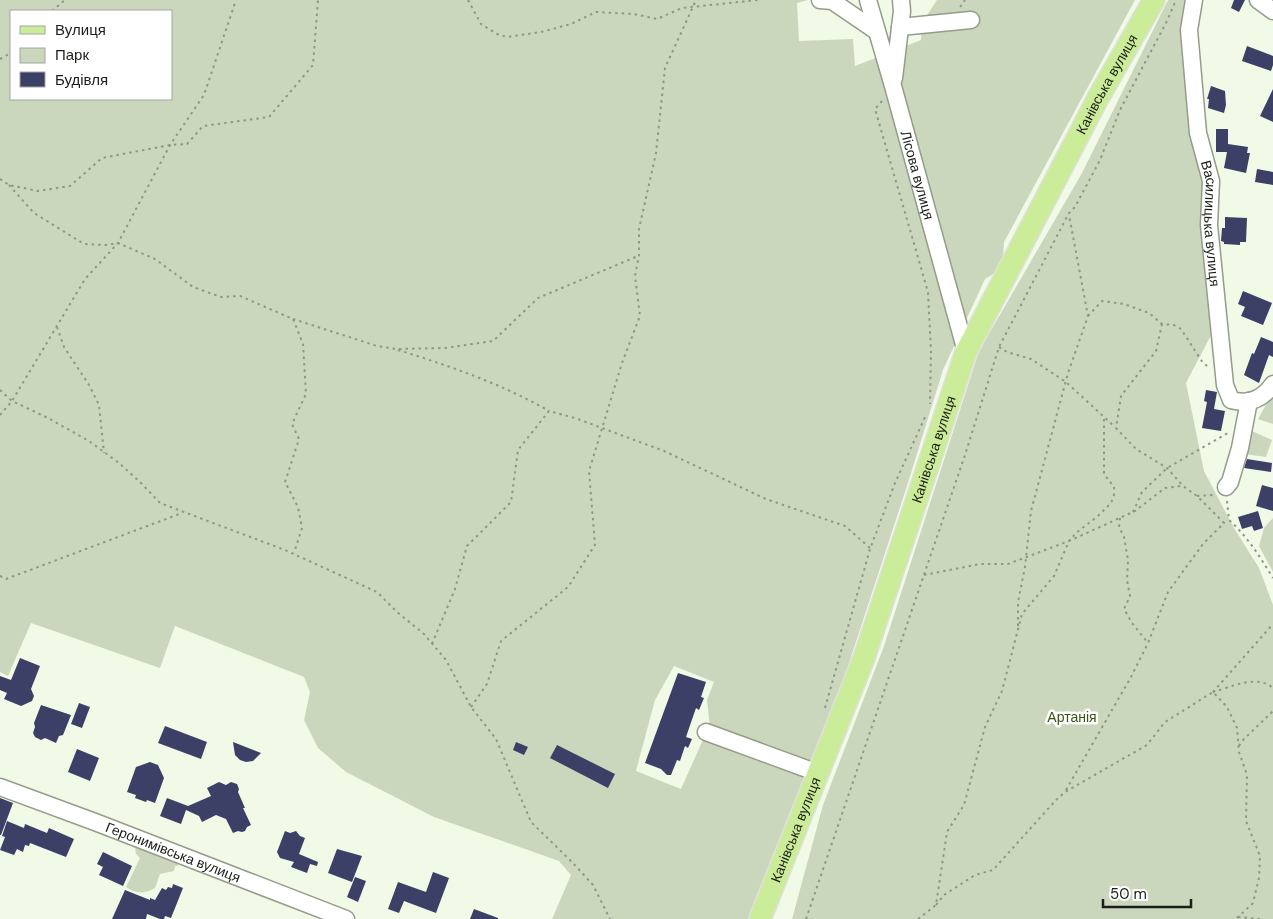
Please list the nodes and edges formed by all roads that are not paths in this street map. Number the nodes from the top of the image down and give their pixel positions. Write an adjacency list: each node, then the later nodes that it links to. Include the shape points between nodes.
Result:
1 (820, 0): 10 (street, via 832,2)
2 (868, 0): 10 (street, Лісова вулиця)
3 (902, 0): 9 (street)
4 (1154, 0): 12 (main road, Канівська вулиця, via 1098,98)
5 (1194, 0): 14 (street, Василицька вулиця, via 1189,30 1198,133 1210,181 1209,225 1224,379 1232,400)
6 (1258, 0): 7 (street)
7 (1273, 11)
8 (971, 20): 9 (street)
9 (900, 27): 11 (street)
10 (876, 31): 11 (street, Лісова вулиця)
11 (893, 86): 12 (street, Лісова вулиця)
12 (966, 352): 19 (main road, Канівська вулиця, via 864,658)
13 (1273, 384): 14 (street, via 1264,395)
14 (1249, 401): 15 (street)
15 (1244, 424): 16 (street); 17 (street, via 1240,448)
16 (1228, 433)
17 (1226, 487)
18 (706, 732): 19 (street)
19 (818, 772): 23 (main road, Канівська вулиця)
20 (0, 787): 21 (street, Геронимівська вулиця)
21 (329, 916): 22 (street, Геронимівська вулиця)
22 (346, 919)
23 (760, 919)

